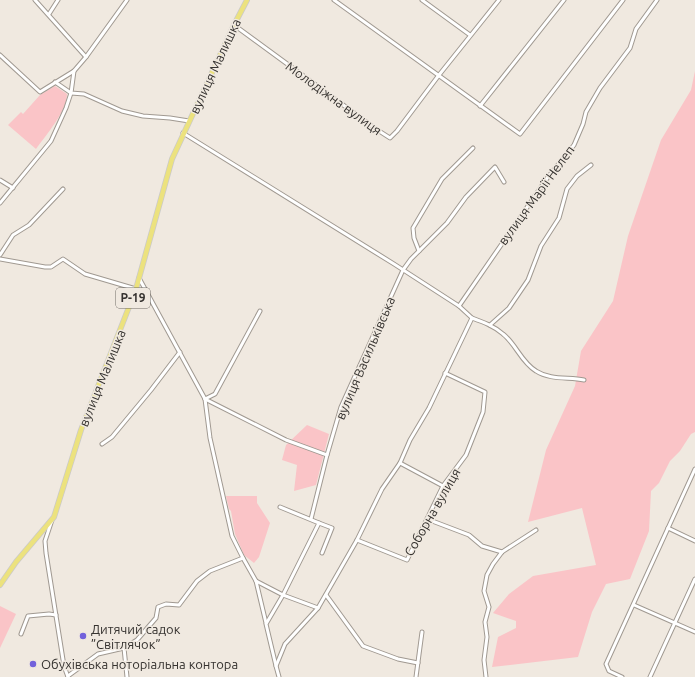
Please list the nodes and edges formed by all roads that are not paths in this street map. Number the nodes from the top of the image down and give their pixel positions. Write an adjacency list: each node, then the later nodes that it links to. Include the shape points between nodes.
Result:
1 (35, 0): 11 (street)
2 (58, 0): 11 (street)
3 (127, 0): 15 (street)
4 (247, 0): 12 (main road, вулиця Малишка / Р-19)
5 (334, 0): 17 (street)
6 (422, 0): 13 (street)
7 (499, 0): 13 (street)
8 (564, 0): 20 (street)
9 (623, 0): 20 (street, via 520,134)
10 (657, 0): 36 (street, вулиця Марії Нелеп, via 636,29 630,48 600,88 586,112 574,145 548,177)
11 (49, 14): 15 (street)
12 (234, 25): 17 (street, Молодіжна вулиця, via 390,138); 21 (main road, вулиця Малишка / Р-19)
13 (470, 35): 17 (street)
14 (0, 55): 18 (street, via 40,92)
15 (86, 57): 16 (street)
16 (74, 71): 18 (street); 19 (street)
17 (439, 75): 20 (street)
18 (55, 82): 19 (street)
19 (71, 93): 21 (street, via 84,94 122,111 143,116); 27 (street, via 50,141)
20 (480, 106)
21 (189, 121): 22 (main road, вулиця Малишка / Р-19)
22 (183, 133): 33 (street); 34 (main road, вулиця Малишка / Р-19, via 172,158)
23 (473, 148): 30 (street, via 442,179 413,228)
24 (591, 165): 39 (street, вулиця Марії Нелеп, via 577,176 567,189 559,218 541,246 528,280 509,308)
25 (0, 180): 27 (street)
26 (504, 182): 30 (street, вулиця Васильківська, via 495,168)
27 (13, 188): 29 (street)
28 (63, 189): 31 (street, via 29,225 13,235)
29 (0, 203)
30 (419, 251): 33 (street, вулиця Васильківська)
31 (0, 255)
32 (0, 259): 35 (street, via 45,267 63,259 85,274)
33 (403, 270): 36 (street); 45 (street, вулиця Васильківська, via 341,407)
34 (139, 278): 35 (main road, вулиця Малишка / Р-19); 40 (street)
35 (136, 289): 50 (main road, вулиця Малишка / Р-19, via 81,430)
36 (459, 306): 38 (street)
37 (260, 311): 43 (street, via 215,394)
38 (472, 318): 39 (street); 41 (street)
39 (490, 325): 42 (street, via 512,343 534,370 545,376)
40 (180, 352): 43 (street); 44 (street, via 112,437)
41 (445, 373): 46 (street); 48 (street, Соборна вулиця, via 486,392 483,412 466,455)
42 (584, 380)
43 (205, 399): 45 (street, via 286,440); 60 (street, via 210,438 230,528)
44 (102, 444)
45 (327, 455): 51 (street, вулиця Васильківська)
46 (400, 463): 48 (street); 56 (street, via 382,489)
47 (695, 469): 54 (street)
48 (443, 486): 52 (street, Соборна вулиця)
49 (280, 507): 51 (street)
50 (54, 517): 63 (main road, вулиця Малишка / Р-19); 68 (street, via 45,541)
51 (311, 518): 53 (street)
52 (427, 518): 56 (street, Соборна вулиця, via 407,560); 58 (street, via 469,535 482,546)
53 (319, 523): 59 (street, via 332,528); 64 (street)
54 (668, 528): 57 (street); 66 (street)
55 (536, 530): 58 (street)
56 (357, 540): 65 (street)
57 (695, 540)
58 (502, 552): 82 (street, via 487,576 484,591 489,606 485,622)
59 (322, 553)
60 (243, 558): 61 (street); 74 (street, via 210,571 197,581 179,605 166,604 158,607 156,618 145,632)
61 (256, 580): 64 (street); 70 (street)
62 (695, 580): 69 (street)
63 (0, 585)
64 (283, 595): 67 (street); 70 (street)
65 (326, 595): 67 (street); 75 (street, via 363,646 398,660)
66 (634, 605): 69 (street); 77 (street, via 606,664)
67 (318, 608): 76 (street, via 285,644)
68 (56, 615): 73 (street, via 28,616); 78 (street)
69 (675, 623): 72 (street); 84 (street)
70 (266, 624): 76 (street)
71 (422, 632): 75 (street)
72 (695, 632)
73 (22, 634)
74 (124, 648): 78 (street, via 98,654); 79 (street)
75 (418, 663): 81 (street)
76 (276, 666): 80 (street)
77 (614, 675): 83 (street)
78 (68, 676)
79 (127, 677)
80 (279, 677)
81 (416, 677)
82 (486, 677)
83 (622, 677)
84 (650, 677)

